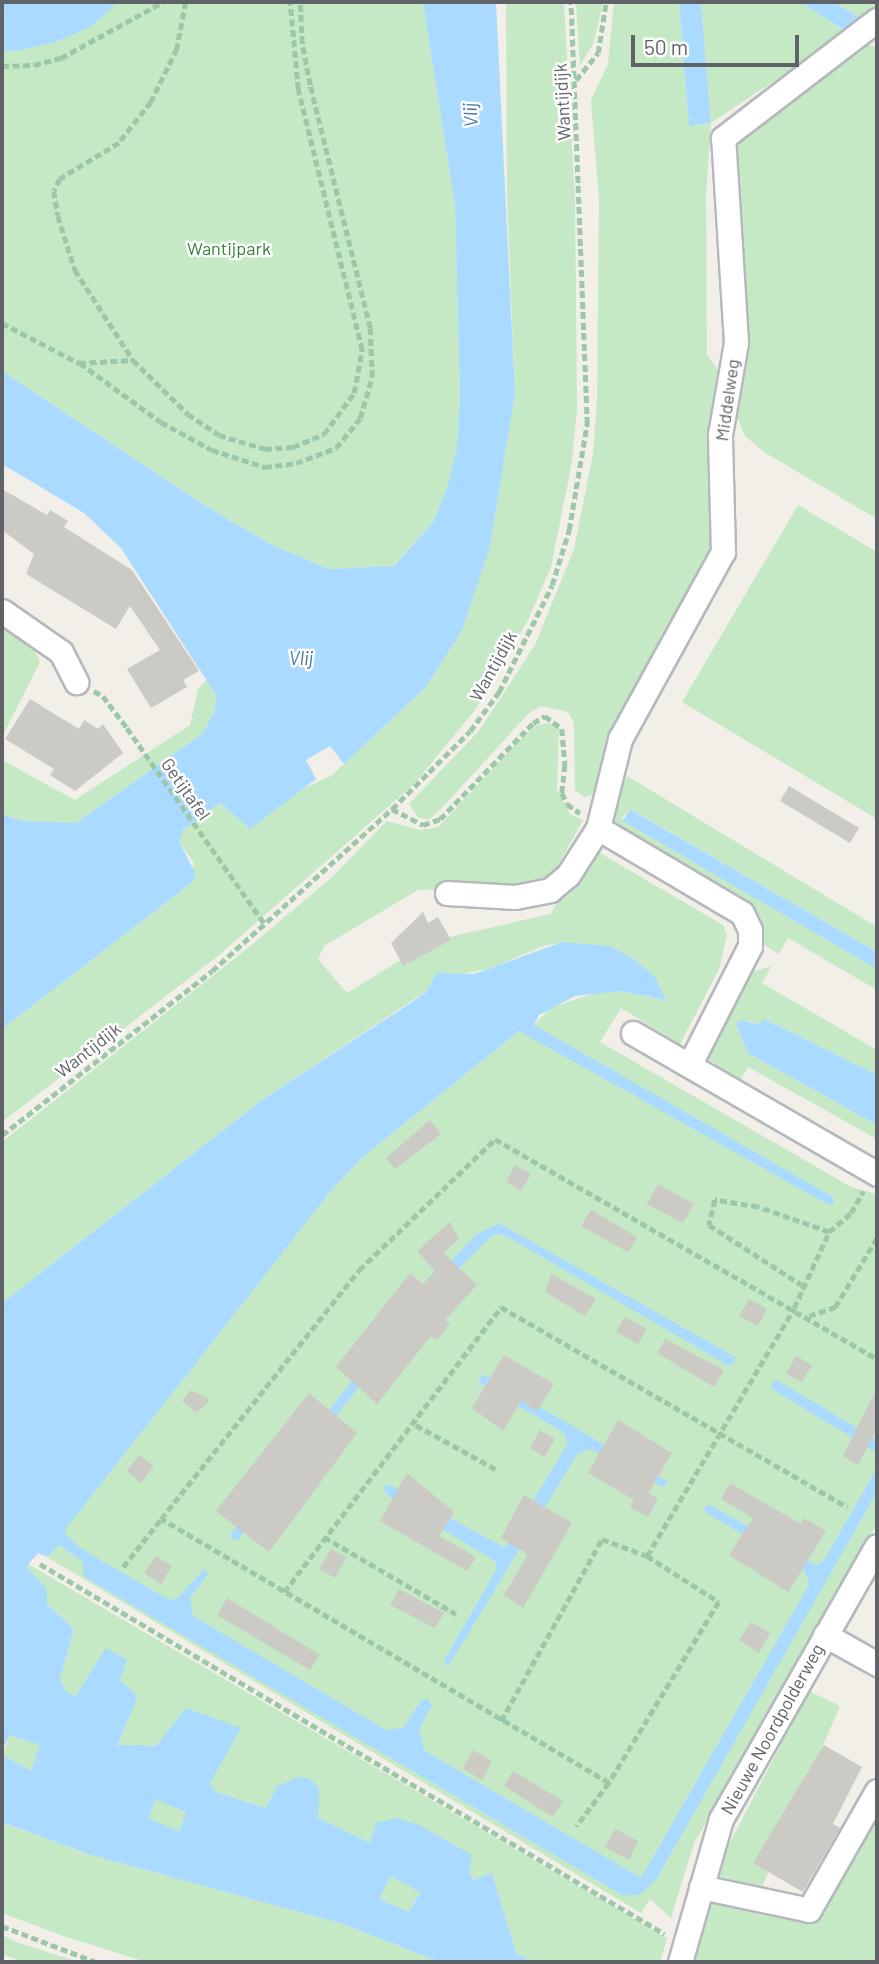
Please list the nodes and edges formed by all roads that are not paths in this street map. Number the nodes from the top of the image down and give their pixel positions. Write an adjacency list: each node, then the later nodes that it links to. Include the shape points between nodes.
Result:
1 (877, 20): 4 (street, Middelweg, via 723,138 736,342 720,435 723,552 621,739)
2 (2, 611): 3 (street, via 61,652)
3 (76, 682)
4 (598, 828): 5 (street, via 568,875 550,890 515,897); 7 (street, via 742,913 750,930 750,946)
5 (447, 893)
6 (633, 1032): 7 (street)
7 (690, 1064): 8 (street)
8 (876, 1173)
9 (877, 1546): 10 (street, Nieuwe Noordpolderweg)
10 (825, 1635): 11 (street); 13 (street, Nieuwe Noordpolderweg, via 721,1819)
11 (877, 1664)
12 (877, 1791): 13 (street, via 809,1910)
13 (701, 1887): 14 (street, Nieuwe Noordpolderweg)
14 (682, 1954)

